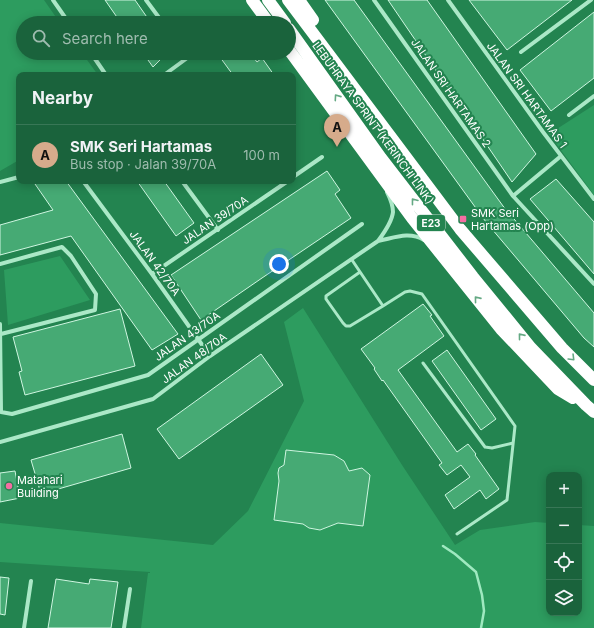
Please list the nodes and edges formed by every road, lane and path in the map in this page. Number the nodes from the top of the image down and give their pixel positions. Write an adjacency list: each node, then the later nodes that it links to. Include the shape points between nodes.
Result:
1 (53, 0): 10 (street)
2 (146, 0): 11 (street)
3 (252, 0): 12 (highway)
4 (268, 0): 13 (highway)
5 (288, 0): 29 (highway, LEBUHRAYA SPRINT (KERINCHI LINK) / E23)
6 (299, 0): 29 (highway)
7 (374, 0): 33 (street, JALAN SRI HARTAMAS 2)
8 (448, 0): 23 (street, JALAN SRI HARTAMAS 1)
9 (591, 0): 15 (street)
10 (64, 16)
11 (158, 16)
12 (264, 16)
13 (280, 16)
14 (296, 39): 51 (highway, LEBUHRAYA SPRINT (KERINCHI LINK) / E23, one-way to 14, via 532,348 473,277 381,158)
15 (521, 52)
16 (96, 60): 19 (street)
17 (185, 60): 20 (street)
18 (296, 60): 26 (highway)
19 (104, 72)
20 (168, 72)
21 (594, 96): 22 (street)
22 (569, 114)
23 (561, 156): 33 (street); 34 (street, JALAN SRI HARTAMAS 1)
24 (322, 157): 25 (street)
25 (296, 175)
26 (380, 175): 37 (street, JALAN 48/70A, via 393,212); 38 (highway)
27 (16, 178): 28 (street)
28 (0, 182)
29 (426, 183): 50 (highway, LEBUHRAYA SPRINT (KERINCHI LINK) / E23, one-way to 50, via 473,245 562,348)
30 (85, 184): 42 (street, JALAN 42/70A)
31 (184, 184): 36 (street)
32 (281, 185): 36 (street, JALAN 39/70A)
33 (513, 196): 43 (street, JALAN SRI HARTAMAS 2)
34 (594, 199)
35 (362, 224): 47 (street, JALAN 43/70A)
36 (218, 230): 42 (street, JALAN 39/70A)
37 (378, 241): 38 (street, JALAN 48/70A, via 418,236); 39 (street, JALAN 48/70A)
38 (438, 250): 51 (highway, one-way to 38, via 558,389 501,329)
39 (352, 260): 41 (lane); 48 (street, JALAN 48/70A)
40 (0, 264): 46 (street, via 62,246 96,294 95,310)
41 (360, 272): 44 (lane); 44 (lane, via 326,296 342,323 350,326)
42 (152, 274): 47 (street, JALAN 42/70A)
43 (594, 284)
44 (384, 306): 54 (lane, via 405,292 422,294 515,426)
45 (0, 324): 46 (street)
46 (1, 334): 52 (street)
47 (198, 339): 48 (street, JALAN 42/70A); 52 (street, JALAN 43/70A, via 148,375 12,414)
48 (210, 356): 53 (street, JALAN 48/70A, via 153,399)
49 (423, 364): 54 (lane, via 485,447)
50 (594, 380)
51 (590, 409)
52 (1, 412)
53 (0, 442)
54 (513, 443): 55 (lane, via 507,500)
55 (457, 534)
56 (31, 581): 58 (street)
57 (130, 589): 59 (street)
58 (24, 628)
59 (124, 628)

